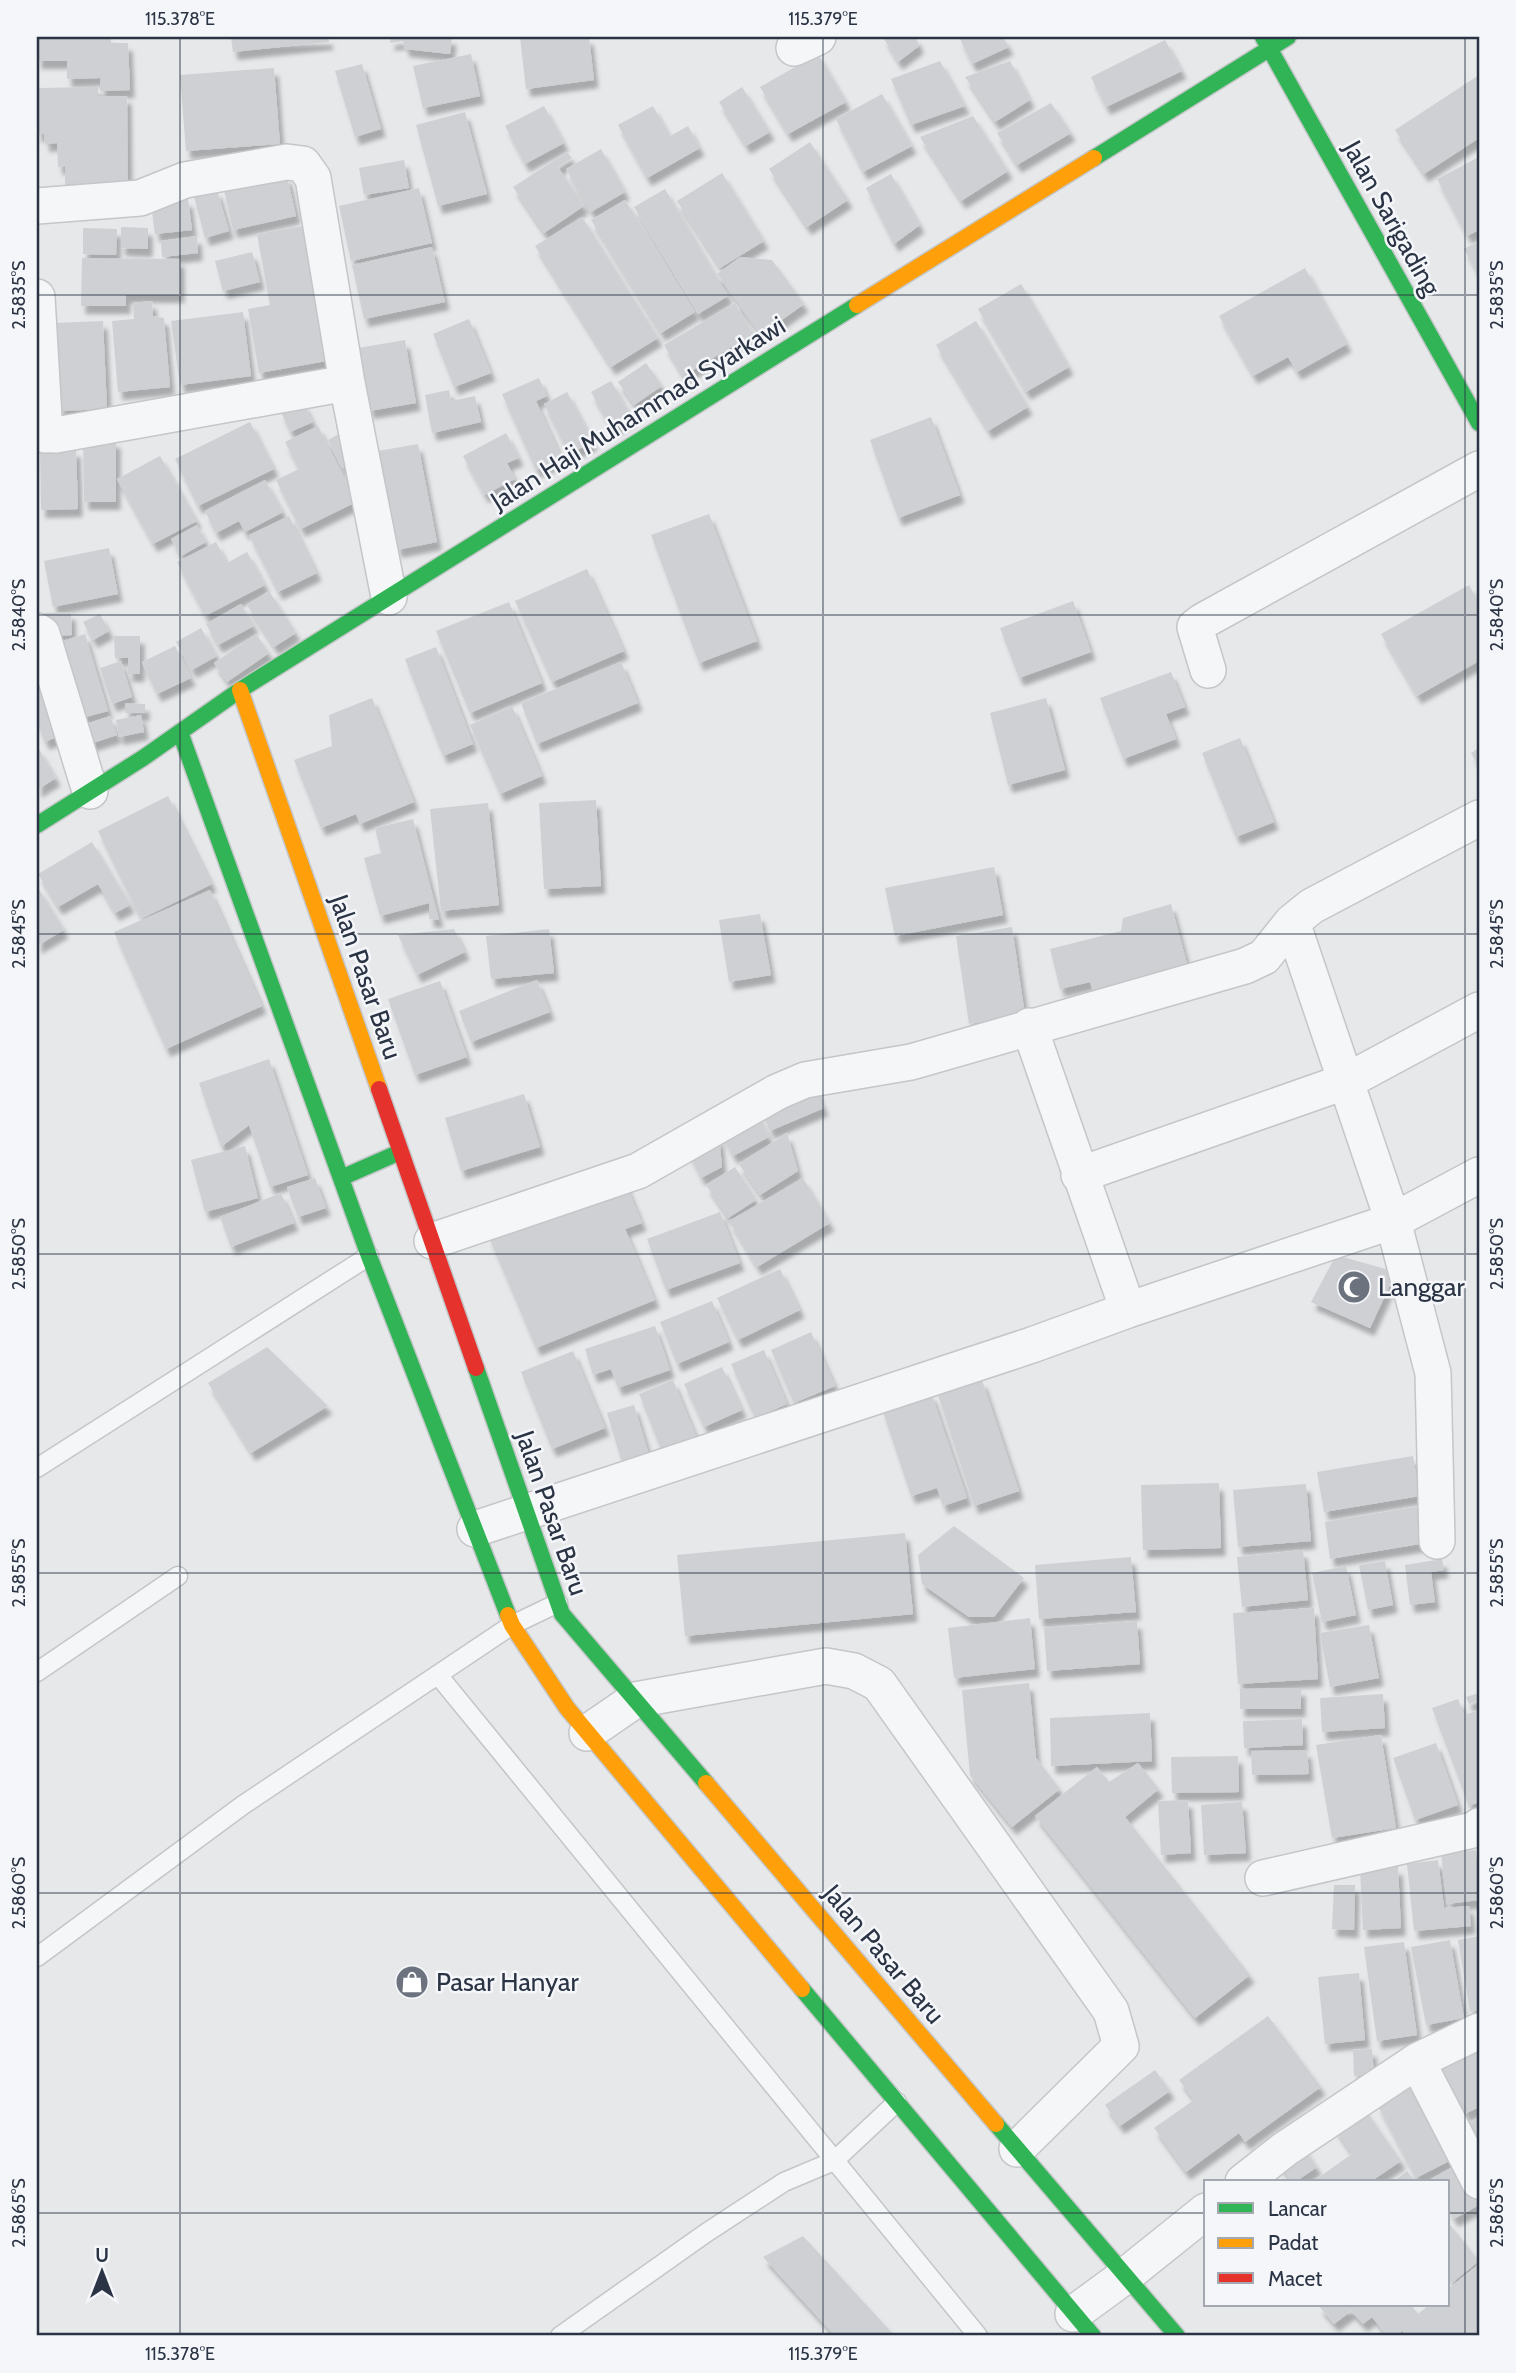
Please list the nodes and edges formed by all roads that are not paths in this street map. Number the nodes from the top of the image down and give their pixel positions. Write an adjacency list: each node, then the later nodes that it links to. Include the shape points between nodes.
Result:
1 (1288, 37): 2 (street, Jalan Haji Muhammad Syarkawi)
2 (1266, 43): 6 (street, Jalan Sarigading); 9 (street, Jalan Haji Muhammad Syarkawi)
3 (37, 206): 5 (street, via 140,198 185,180 287,162 303,164 313,178)
4 (37, 297): 7 (street)
5 (347, 383): 7 (street); 9 (street)
6 (1479, 423)
7 (41, 434)
8 (1479, 469): 11 (street, via 1203,621 1195,627)
9 (389, 597): 12 (street, Jalan Haji Muhammad Syarkawi)
10 (37, 631): 14 (street, via 42,634)
11 (1208, 670)
12 (240, 690): 13 (street, Jalan Haji Muhammad Syarkawi); 21 (street, Jalan Pasar Baru)
13 (180, 732): 14 (street, Jalan Haji Muhammad Syarkawi); 24 (street)
14 (90, 791): 16 (street, Jalan Haji Muhammad Syarkawi)
15 (1479, 818): 17 (street, via 1312,906)
16 (37, 825)
17 (1292, 922): 19 (street, via 1264,957 1245,966); 20 (street)
18 (1479, 1010): 20 (street)
19 (1029, 1026): 22 (street); 26 (street, via 911,1062 805,1080 777,1091 638,1171)
20 (1347, 1081): 22 (street); 25 (street)
21 (400, 1152): 24 (street); 26 (street, Jalan Pasar Baru)
22 (1079, 1175): 28 (street)
23 (1479, 1175): 25 (street)
24 (341, 1178): 27 (street)
25 (1393, 1221): 28 (street); 32 (street, via 1433,1373)
26 (432, 1241): 30 (street, Jalan Pasar Baru)
27 (369, 1256): 29 (lane); 31 (street)
28 (1128, 1310): 30 (street)
29 (37, 1468)
30 (526, 1511): 31 (street); 34 (street, Jalan Pasar Baru)
31 (475, 1529): 35 (street)
32 (1437, 1541)
33 (178, 1576): 36 (lane)
34 (558, 1603): 35 (lane); 38 (street, Jalan Pasar Baru, via 562,1614)
35 (512, 1625): 37 (lane); 39 (street)
36 (37, 1672)
37 (438, 1675): 42 (lane, via 243,1805); 47 (lane)
38 (635, 1700): 39 (street); 46 (street, Jalan Pasar Baru, via 881,1998); 46 (street, via 826,1665 853,1671 878,1684 1111,2011 1121,2046)
39 (587, 1733): 45 (street, via 843,2029)
40 (1479, 1826): 41 (street)
41 (1263, 1878)
42 (37, 1957)
43 (1479, 2031): 44 (street)
44 (1417, 2061): 48 (street); 49 (street)
45 (897, 2102): 47 (lane); 52 (street)
46 (1017, 2149): 51 (street, Jalan Pasar Baru)
47 (834, 2161): 53 (lane, via 784,2182); 54 (lane)
48 (1246, 2180)
49 (1479, 2181)
50 (1204, 2213): 51 (street)
51 (1125, 2276): 52 (street); 55 (street, Jalan Pasar Baru)
52 (1083, 2325)
53 (559, 2336)
54 (978, 2336)
55 (1177, 2336)

